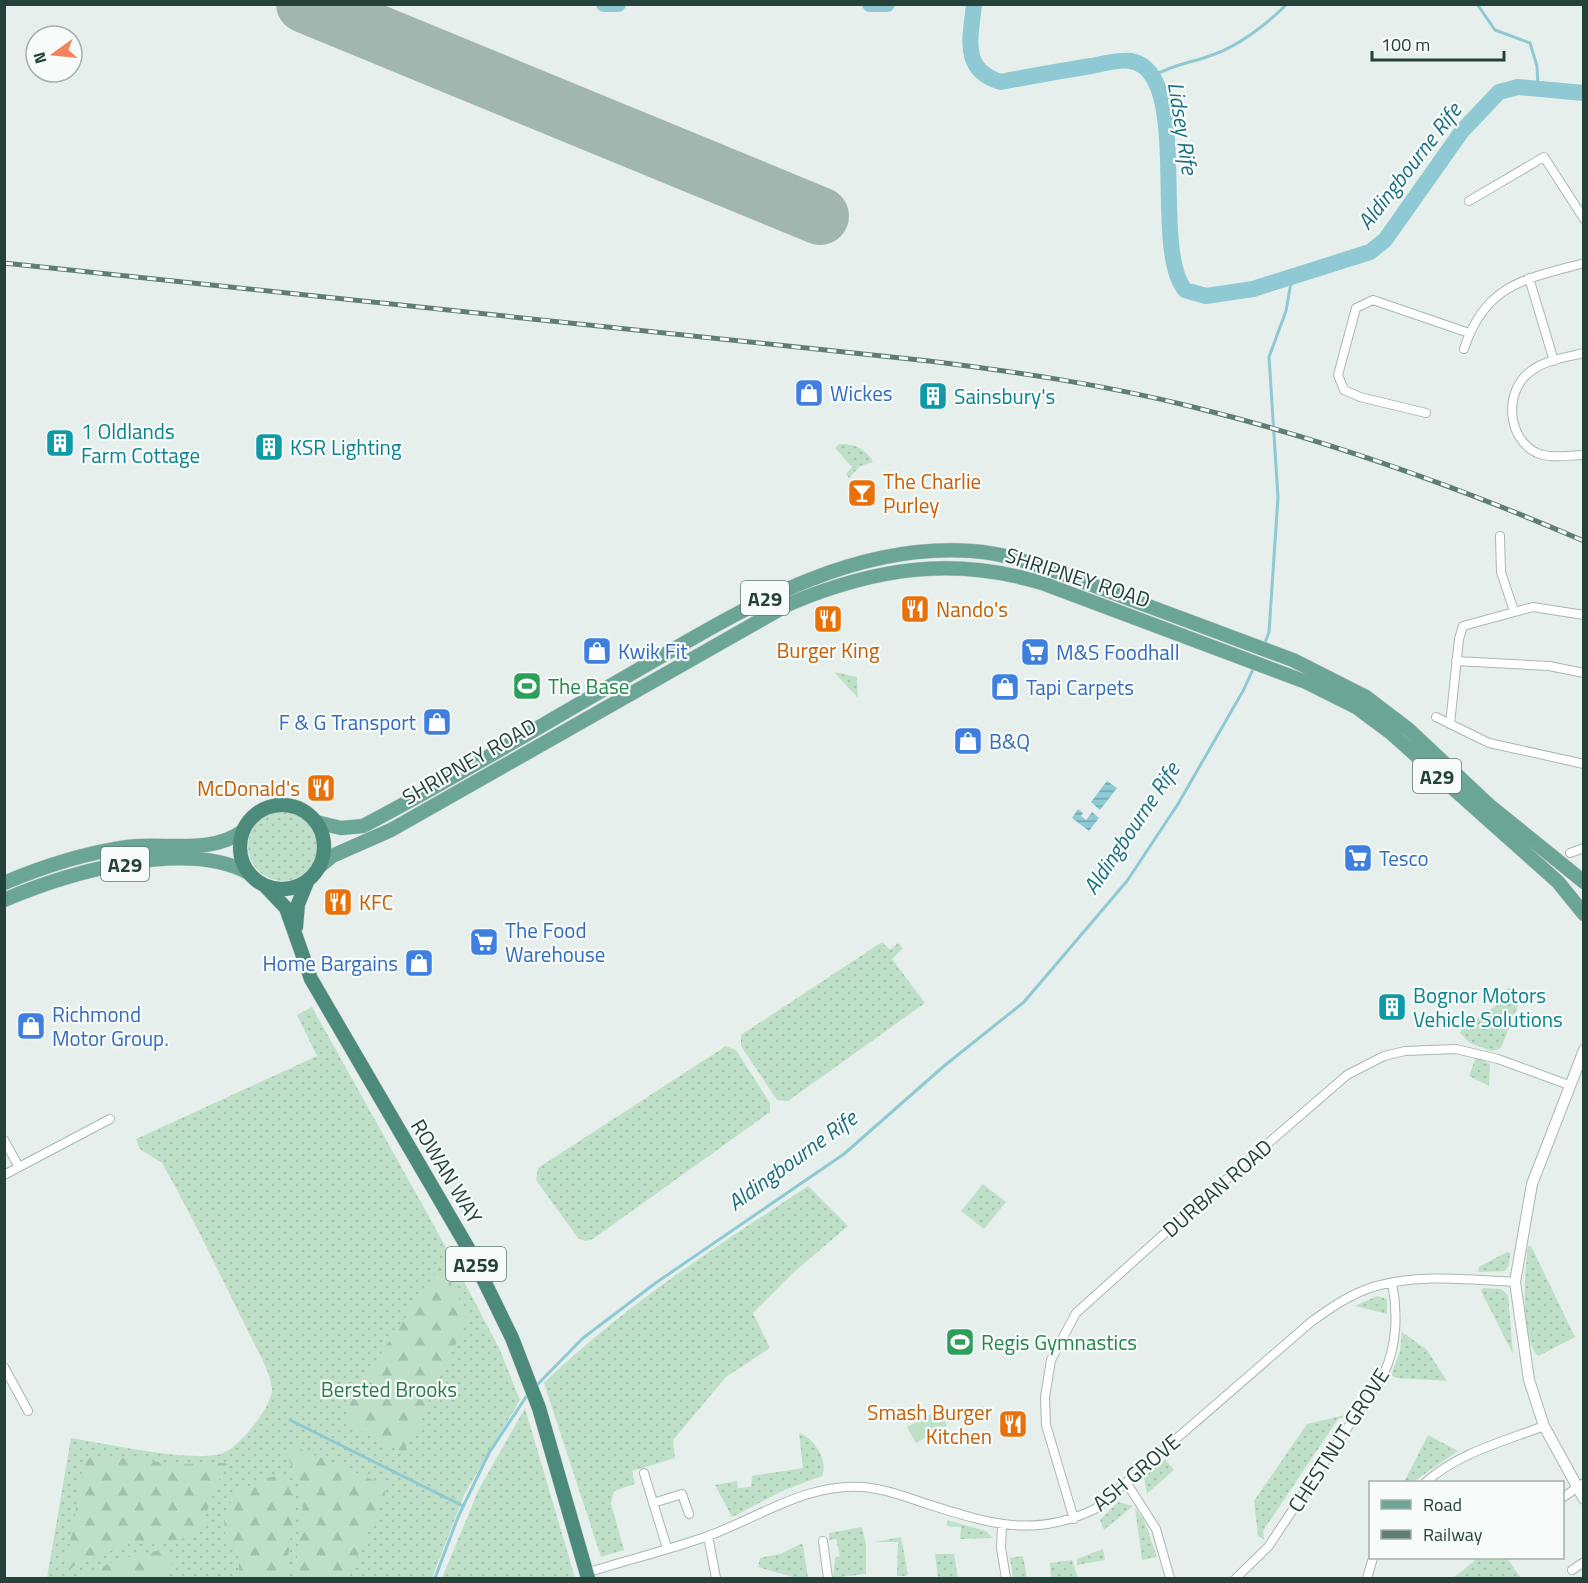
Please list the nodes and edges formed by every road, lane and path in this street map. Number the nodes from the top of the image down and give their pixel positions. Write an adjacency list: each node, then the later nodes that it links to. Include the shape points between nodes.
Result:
1 (1469, 201): 2 (street, via 1544,157)
2 (1584, 219)
3 (1584, 263): 4 (street)
4 (1529, 278): 5 (street, via 1492,299); 8 (street)
5 (1469, 333): 6 (street); 9 (street, via 1373,300 1356,308 1338,375 1344,390)
6 (1464, 349)
7 (1584, 352): 8 (street)
8 (1554, 361): 10 (street, via 1532,369 1518,384 1512,402 1515,429 1535,452 1545,456)
9 (1426, 413)
10 (1584, 455)
11 (1500, 536): 12 (street, via 1501,572)
12 (1514, 611): 13 (street, via 1533,607); 14 (street, via 1463,626)
13 (1584, 615)
14 (1456, 661): 15 (street, via 1550,666); 17 (street)
15 (1584, 673)
16 (1436, 717): 17 (street)
17 (1450, 724): 18 (street, via 1489,743)
18 (1584, 764)
19 (316, 822): 20 (highway, via 307,813 281,805 257,813); 23 (highway, via 324,843); 26 (main road, SHRIPNEY ROAD / A29, via 341,828 363,826 769,596 838,569 890,557 972,551 1021,560 1252,645 1350,687 1408,729 1490,806)
20 (243, 831): 24 (highway, via 240,853); 27 (main road, A29, via 222,843 129,847 86,855)
21 (1584, 848): 22 (street)
22 (1569, 853)
23 (320, 866): 25 (highway); 30 (main road, SHRIPNEY ROAD / A29, via 332,856 391,830 764,616 812,595 879,574 942,567 1006,573 1042,583 1339,698 1384,727 1558,882)
24 (249, 873): 28 (highway); 29 (main road, A29, via 220,862 151,861 72,875)
25 (307, 882): 28 (highway, via 280,890); 31 (highway, ROWAN WAY / A259, via 298,904)
26 (1584, 882)
27 (4, 883)
28 (266, 887): 31 (highway, ROWAN WAY / A259, via 286,908)
29 (4, 900)
30 (1584, 914)
31 (296, 929): 59 (highway, ROWAN WAY / A259, via 311,979 468,1248 526,1372)
32 (1584, 1050): 33 (street)
33 (1569, 1085): 38 (street, via 1529,1194); 51 (street, DURBAN ROAD, via 1498,1059 1456,1049 1384,1056 1347,1075 1184,1216 1076,1314 1051,1360 1044,1397 1046,1425)
34 (110, 1119): 36 (street)
35 (4, 1140): 36 (street)
36 (19, 1167): 37 (street)
37 (4, 1175)
38 (1515, 1282): 39 (street, ASH GROVE); 42 (street, via 1524,1358)
39 (1392, 1283): 45 (street, ASH GROVE, via 1340,1302 1311,1322); 64 (street, CHESTNUT GROVE, via 1393,1349 1384,1373 1268,1547)
40 (4, 1367): 41 (street)
41 (28, 1411)
42 (1544, 1426): 44 (street, via 1473,1454); 46 (street)
43 (644, 1473): 49 (street)
44 (1427, 1481)
45 (1126, 1482): 51 (street, ASH GROVE, via 1095,1509); 63 (street, via 1156,1528)
46 (1580, 1486): 47 (street); 48 (street)
47 (1564, 1497)
48 (1584, 1499)
49 (653, 1503): 50 (street, via 682,1494); 55 (street)
50 (688, 1514)
51 (1074, 1519): 52 (street, ASH GROVE, via 1040,1527)
52 (1002, 1525): 53 (street, ASH GROVE, via 880,1489 838,1487 793,1498); 62 (street)
53 (708, 1536): 55 (street, ASH GROVE); 60 (street)
54 (823, 1541): 61 (street)
55 (667, 1548): 59 (street, ASH GROVE)
56 (1372, 1559): 65 (street)
57 (1584, 1562): 58 (street)
58 (1572, 1570)
59 (587, 1576)
60 (716, 1578)
61 (828, 1578)
62 (1006, 1578)
63 (1170, 1578)
64 (1236, 1578)
65 (1367, 1578)

